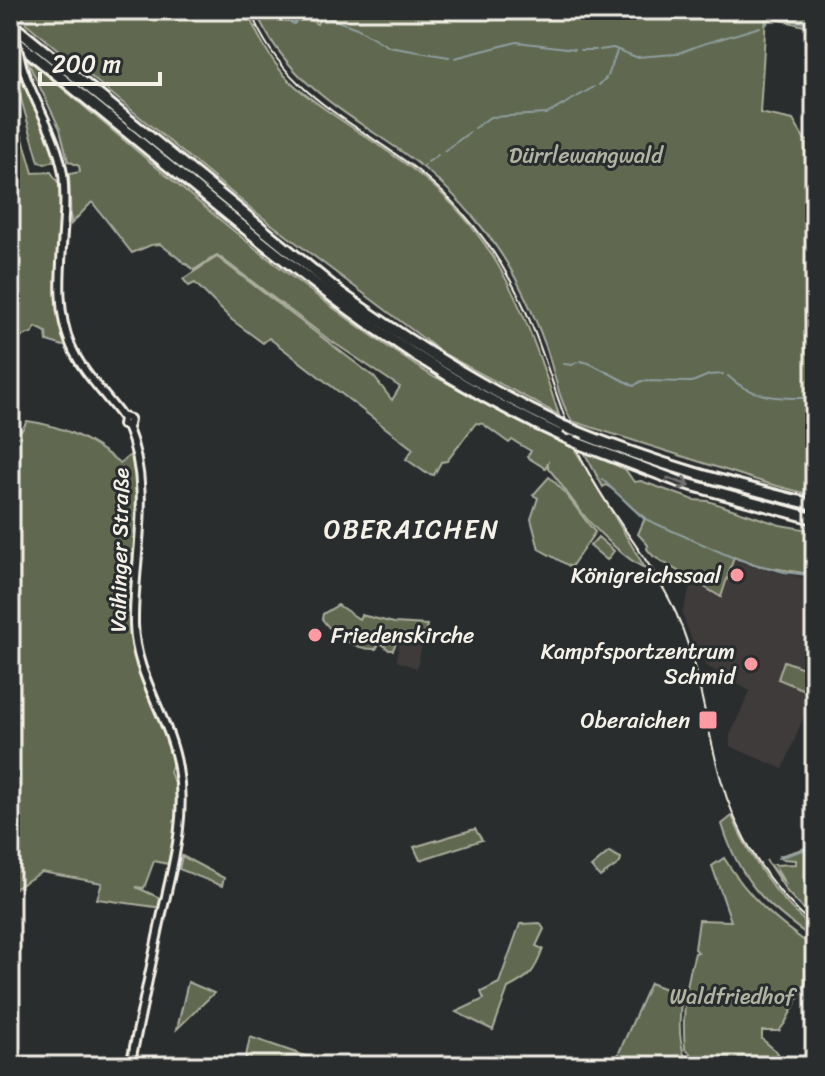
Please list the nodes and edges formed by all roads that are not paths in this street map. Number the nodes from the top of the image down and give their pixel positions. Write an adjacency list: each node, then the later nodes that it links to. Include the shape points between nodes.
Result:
1 (15, 10): 7 (main road, Vaihinger Straße, bridge, via 22,65 53,136 63,174 63,323 82,365 123,418 139,459 135,633 145,680 178,768 180,823)
2 (10, 23): 4 (highway, via 342,294 447,364)
3 (10, 36): 4 (highway, via 357,317 452,379)
4 (573, 435): 5 (highway, via 681,471); 6 (highway, one-way to 6, via 691,486)
5 (815, 505)
6 (815, 519)
7 (130, 1066)

